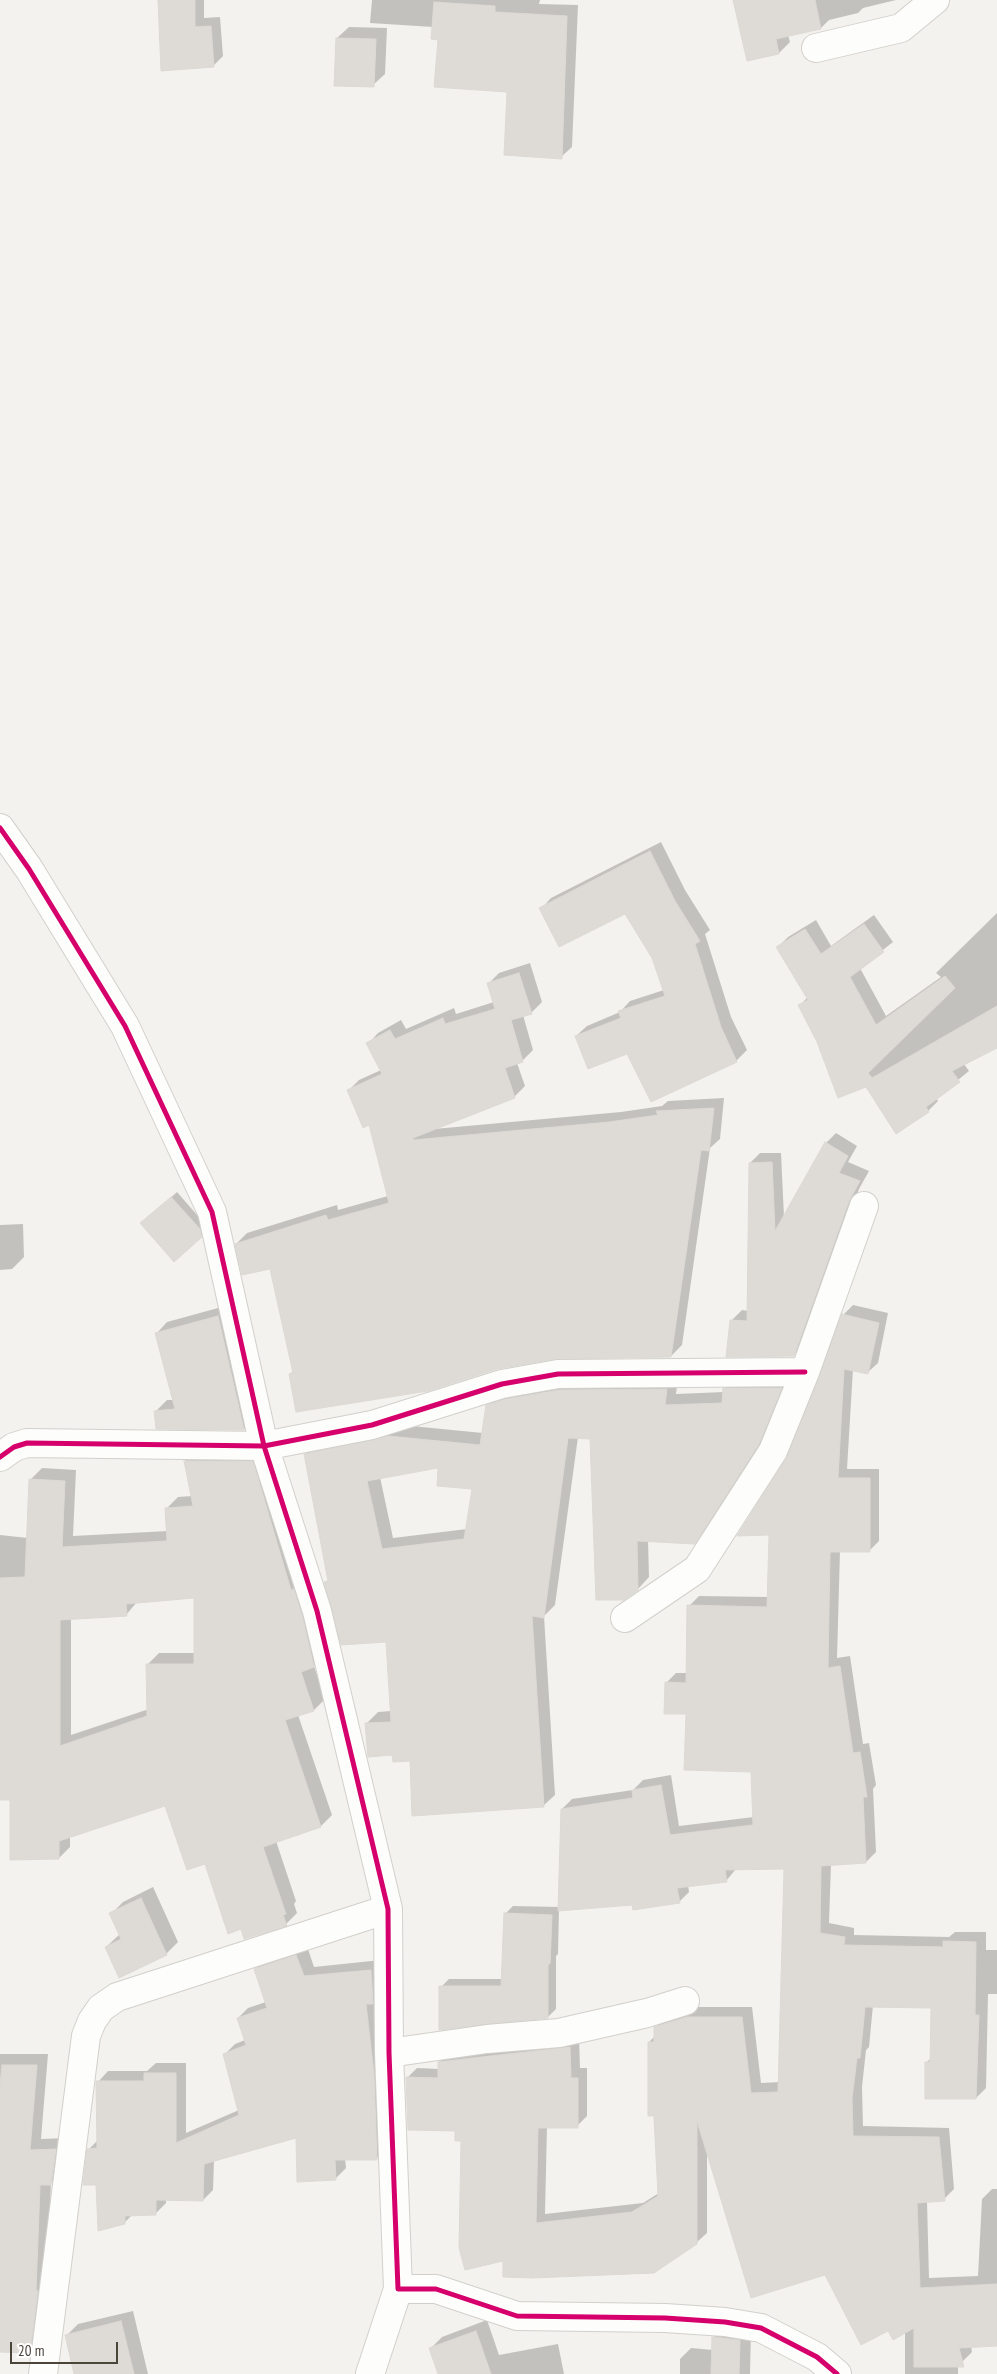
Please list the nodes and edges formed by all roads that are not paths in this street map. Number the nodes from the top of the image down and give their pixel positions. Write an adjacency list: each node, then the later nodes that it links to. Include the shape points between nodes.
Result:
1 (935, 0): 2 (street, via 901,28)
2 (816, 48)
3 (0, 828): 6 (street, via 126,1026 212,1212)
4 (864, 1206): 5 (street)
5 (805, 1372): 6 (street, via 558,1374 502,1384 372,1425); 8 (street, via 773,1451 697,1569)
6 (264, 1446): 7 (street, via 27,1443); 9 (street, via 317,1611)
7 (0, 1456)
8 (625, 1618)
9 (388, 1909): 11 (street); 13 (street, via 116,1997 101,2008 86,2036)
10 (685, 2001): 11 (street, via 559,2034 487,2039)
11 (389, 2052): 12 (street)
12 (398, 2289): 14 (street); 15 (street, via 436,2289 517,2316 665,2318 761,2328 817,2357)
13 (43, 2374)
14 (370, 2374)
15 (837, 2374)

